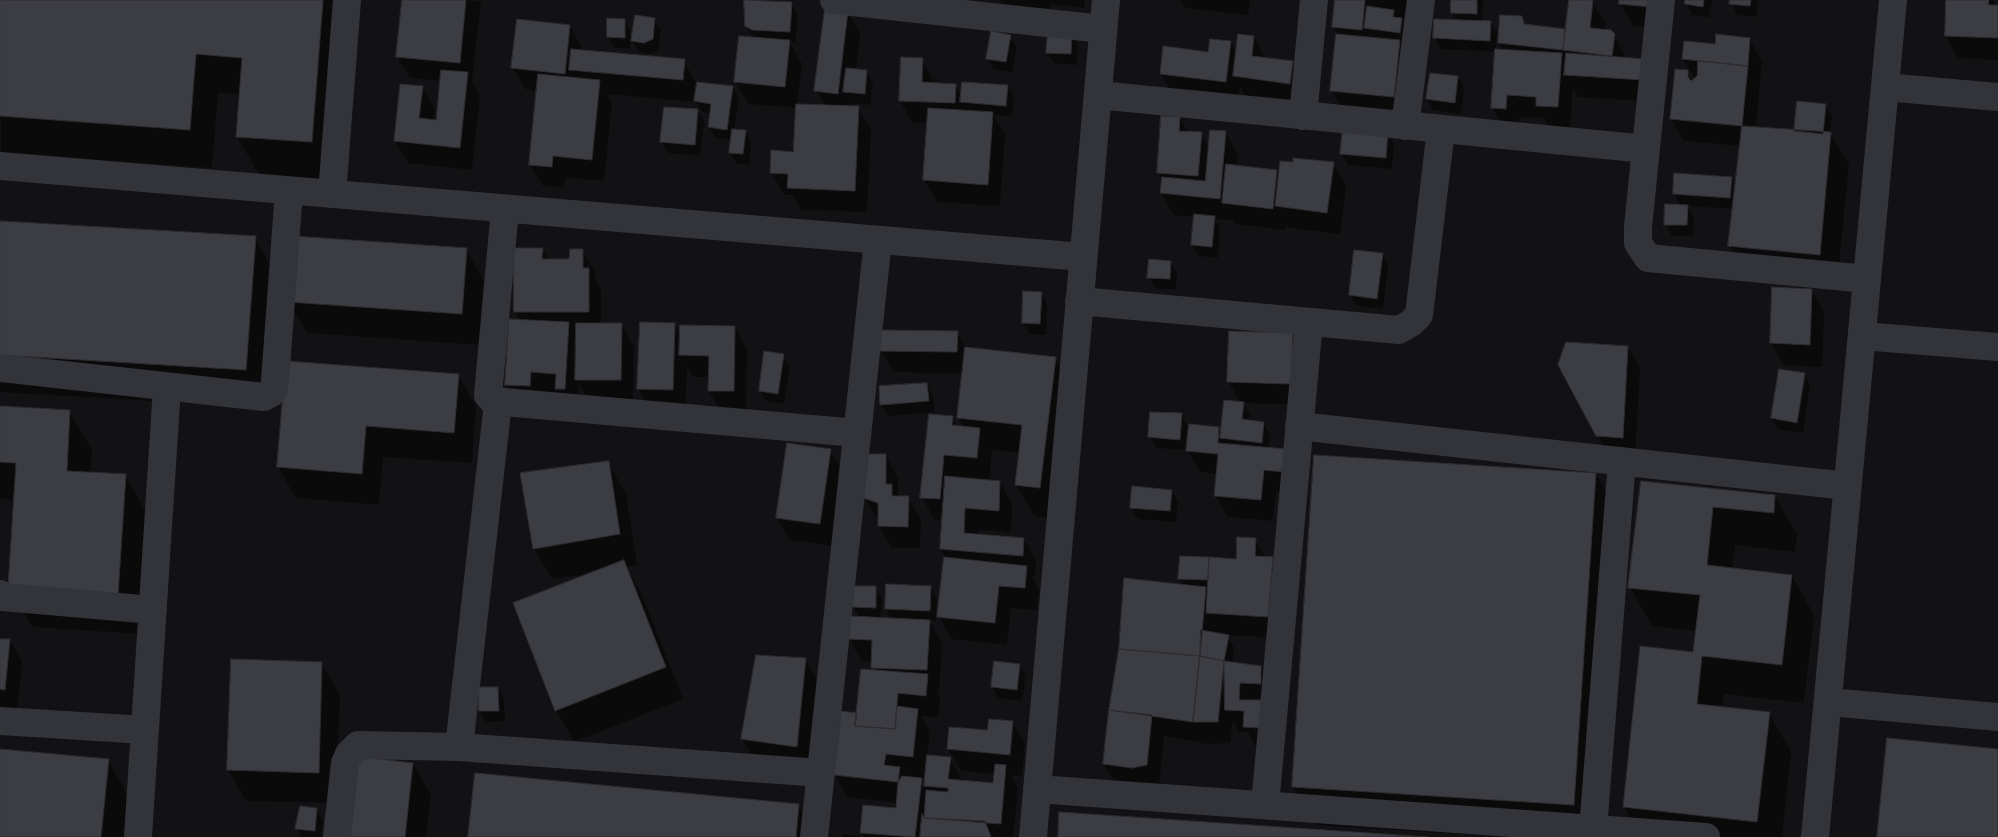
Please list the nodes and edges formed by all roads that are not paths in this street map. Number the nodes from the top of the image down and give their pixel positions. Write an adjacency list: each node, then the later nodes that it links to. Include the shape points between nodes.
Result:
1 (347, 0): 19 (street)
2 (834, 0): 8 (street)
3 (1106, 0): 9 (street)
4 (1314, 0): 13 (street)
5 (1421, 0): 14 (street)
6 (1661, 0): 16 (street)
7 (1893, 0): 10 (street)
8 (905, 4): 9 (street)
9 (1103, 29): 11 (street)
10 (1885, 87): 12 (street); 23 (street)
11 (1098, 95): 13 (street); 22 (street)
12 (1998, 97)
13 (1303, 116): 14 (street)
14 (1405, 126): 15 (street)
15 (1441, 129): 16 (street); 25 (street, via 1419,315 1399,330)
16 (1646, 148): 23 (street, via 1638,243 1648,258)
17 (0, 166): 18 (street)
18 (289, 190): 19 (street); 29 (street, via 273,392 264,397)
19 (332, 194): 20 (street)
20 (505, 209): 21 (street); 30 (street, via 488,395)
21 (878, 240): 22 (street); 32 (street)
22 (1083, 257): 24 (street)
23 (1867, 278): 26 (street)
24 (1079, 302): 25 (street); 43 (street)
25 (1308, 322): 31 (street)
26 (1862, 336): 27 (street); 34 (street)
27 (1998, 348)
28 (0, 368): 29 (street)
29 (167, 387): 36 (street)
30 (498, 403): 32 (street); 41 (street)
31 (1299, 426): 33 (street); 44 (street)
32 (857, 433): 42 (street)
33 (1622, 461): 34 (street); 45 (street)
34 (1847, 486): 37 (street)
35 (0, 594): 36 (street, via 3,597)
36 (153, 610): 40 (street)
37 (1829, 702): 38 (street); 51 (street)
38 (1998, 717)
39 (0, 722): 40 (street)
40 (145, 730): 46 (street)
41 (459, 747): 42 (street); 47 (street, via 358,745 345,763)
42 (821, 774): 48 (street)
43 (1037, 789): 44 (street); 49 (street)
44 (1265, 805): 45 (street)
45 (1593, 829): 50 (street)
46 (138, 837)
47 (337, 837)
48 (814, 837)
49 (1033, 837)
50 (1706, 837)
51 (1815, 837)

